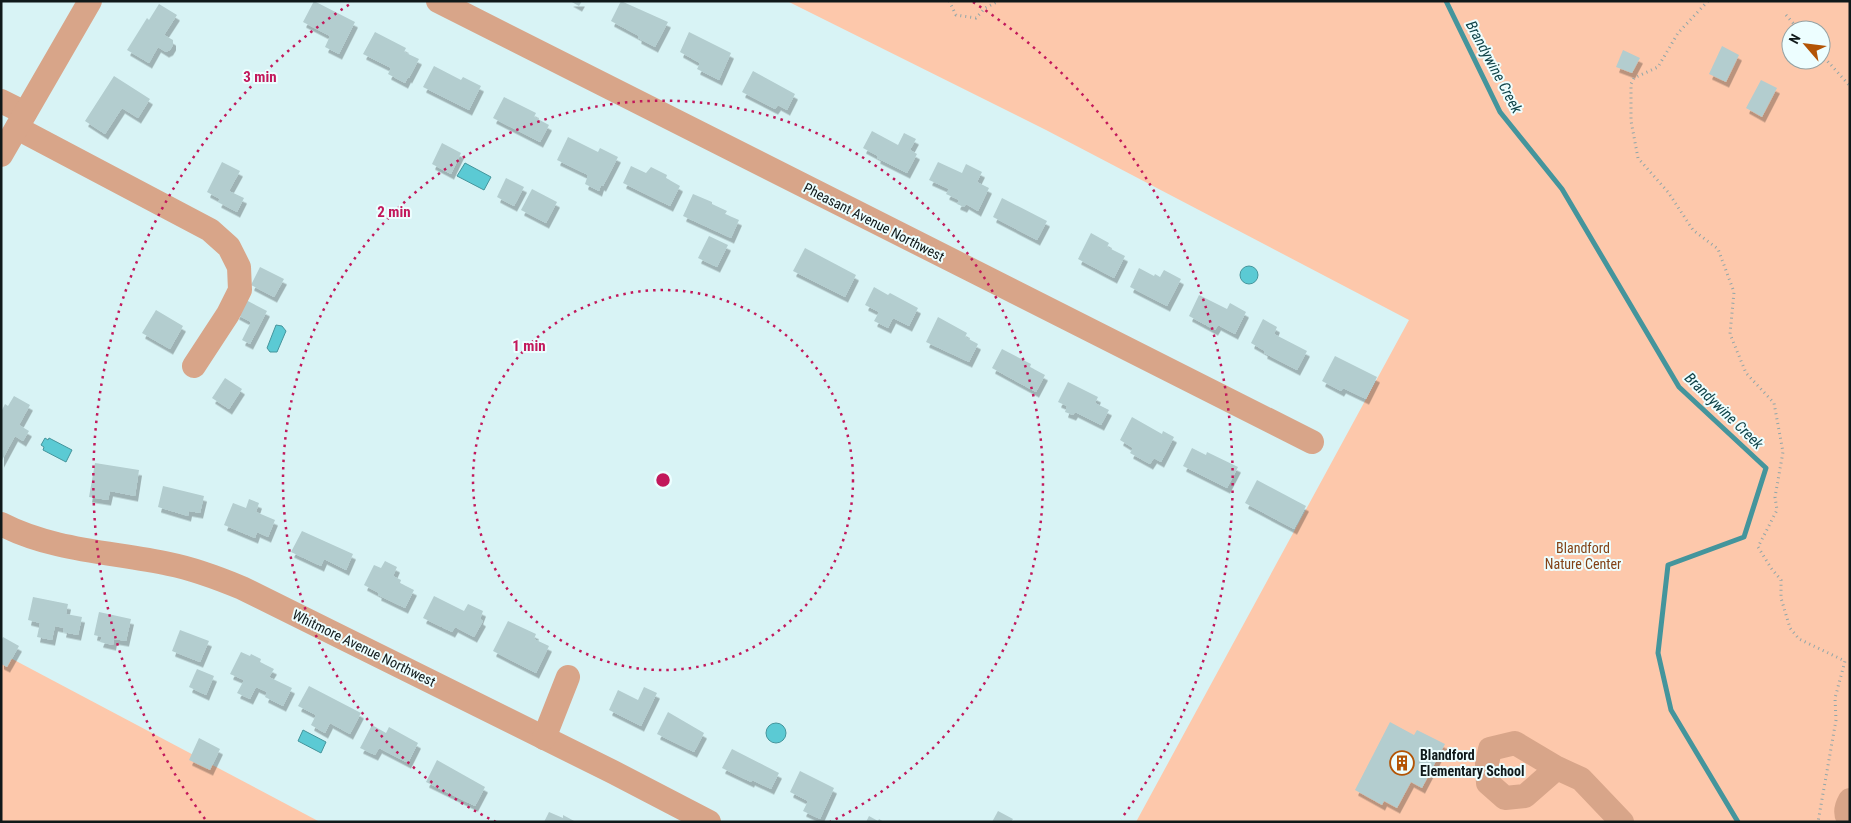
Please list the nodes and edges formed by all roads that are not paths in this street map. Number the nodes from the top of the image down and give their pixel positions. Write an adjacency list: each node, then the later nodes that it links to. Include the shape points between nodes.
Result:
1 (90, 1): 4 (street)
2 (438, 1): 7 (street, Pheasant Avenue Northwest)
3 (1, 101): 4 (street)
4 (21, 121): 5 (street); 6 (street, via 210,230 229,247 239,267 240,290)
5 (1, 155)
6 (194, 366)
7 (1312, 442)
8 (1, 524): 10 (street, Whitmore Avenue Northwest, via 73,548 168,564 224,580)
9 (568, 677): 10 (street)
10 (544, 738): 14 (street, Whitmore Avenue Northwest)
11 (1557, 768): 15 (street, via 1581,779)
12 (1850, 800): 13 (street, via 1846,811)
13 (1850, 821)
14 (709, 822)
15 (1622, 822)

